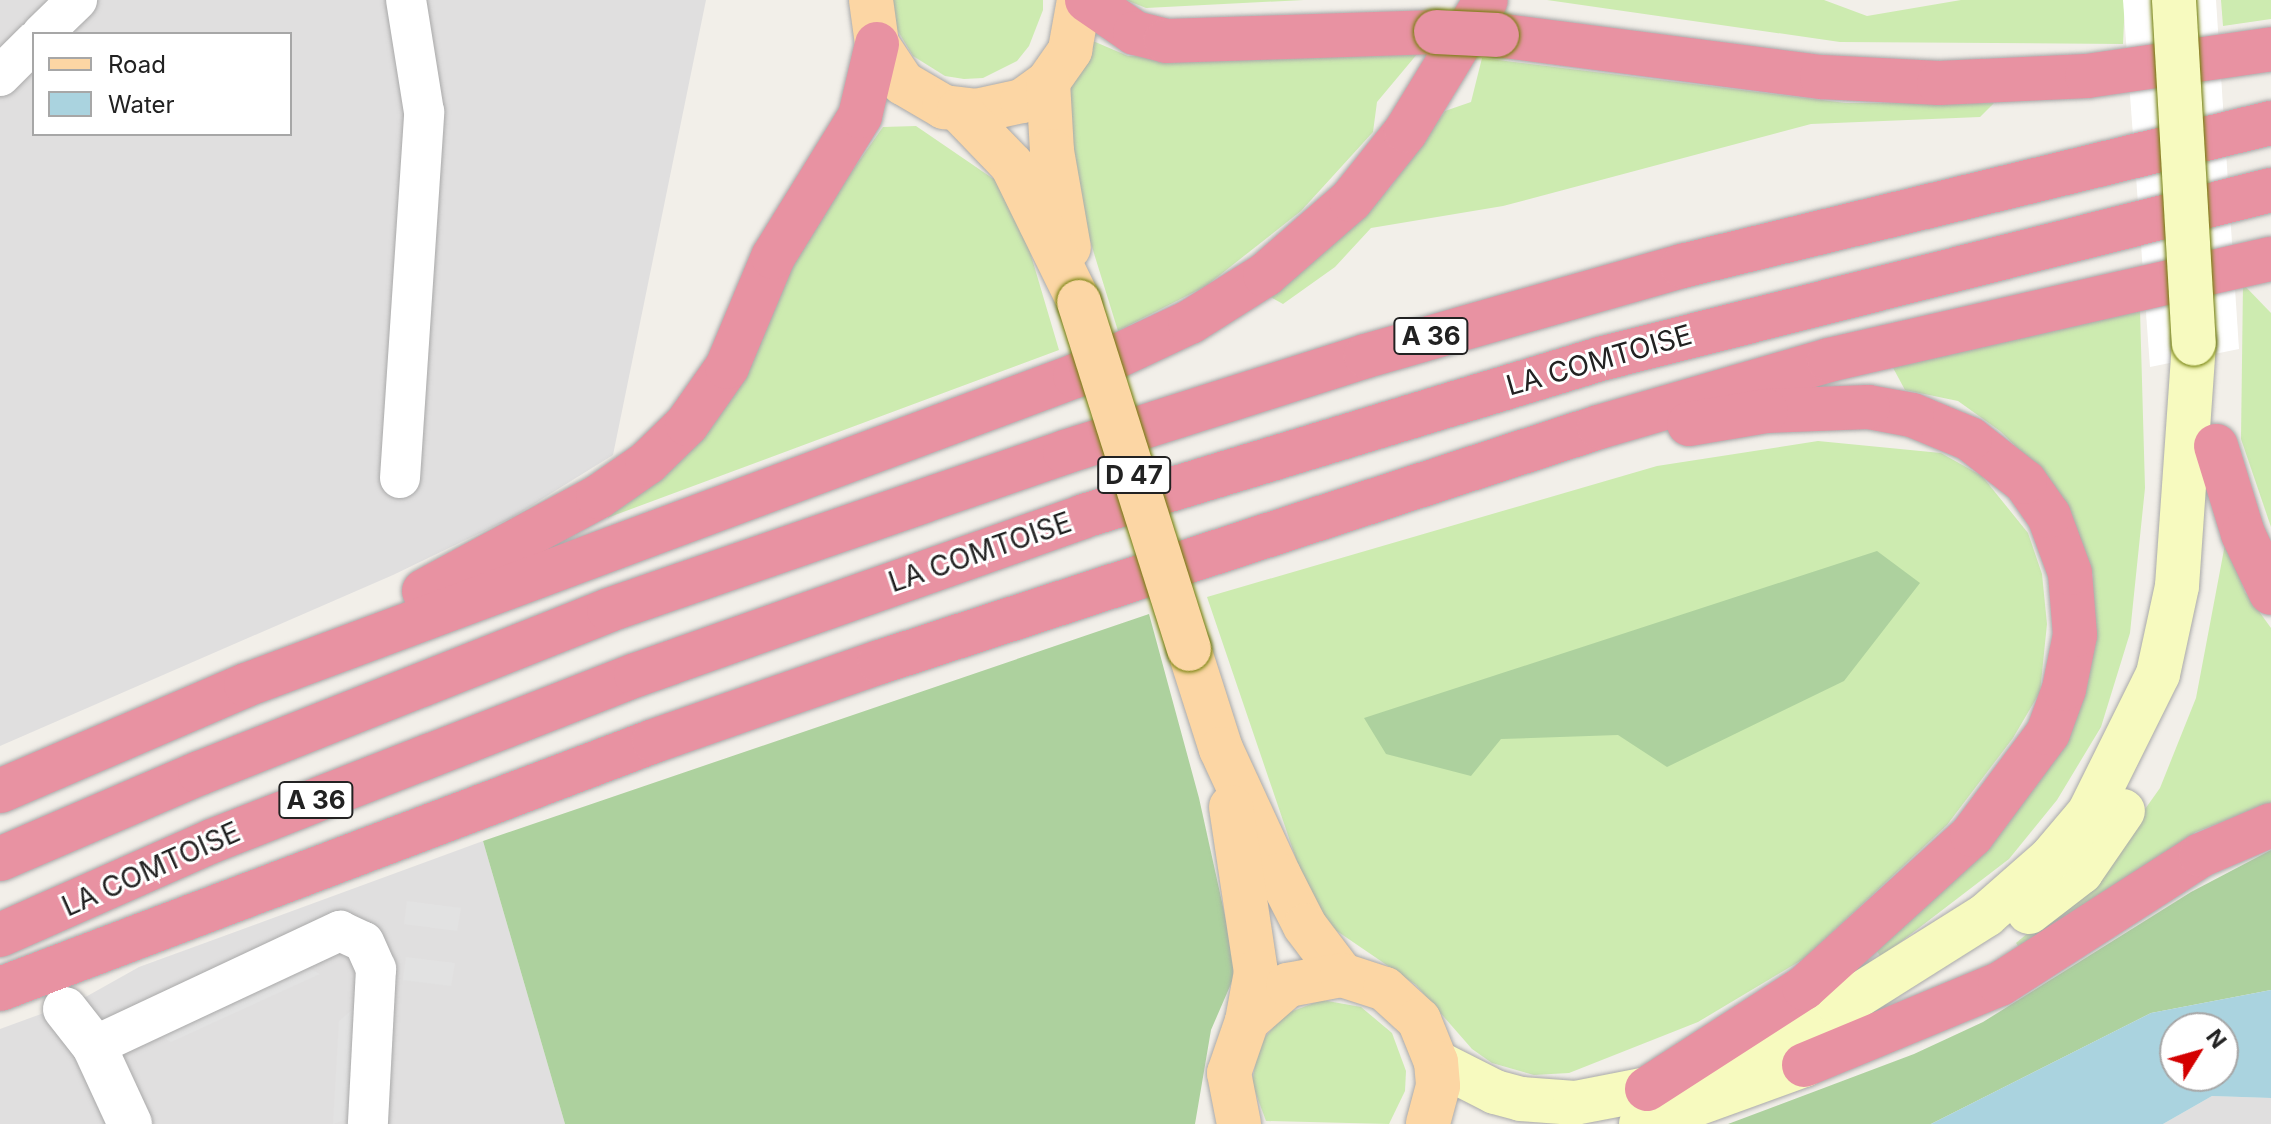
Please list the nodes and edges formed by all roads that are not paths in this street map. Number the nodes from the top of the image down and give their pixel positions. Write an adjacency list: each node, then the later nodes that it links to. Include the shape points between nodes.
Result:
1 (77, 0): 8 (street)
2 (406, 0): 22 (street, via 424,112)
3 (871, 0): 10 (main road)
4 (1079, 0): 13 (main road, via 1070,50)
5 (1087, 0): 7 (highway, bridge, via 1135,33 1166,41 1436,32)
6 (2174, 0): 19 (main road, bridge)
7 (1492, 18): 11 (highway, via 1792,74 1925,83 2087,76); 24 (highway, via 1351,200 1265,275 1190,322 1075,376)
8 (44, 32)
9 (32, 44): 12 (street)
10 (877, 44): 14 (main road, via 903,83 929,101); 24 (highway, via 860,116 784,238 717,384 664,448 628,478 561,519)
11 (2271, 49)
12 (0, 76)
13 (1048, 82): 14 (main road, via 1007,107); 18 (main road, D 47, via 1052,151)
14 (959, 110): 18 (main road, D 47, via 1012,165)
15 (2271, 123): 28 (highway, A 36, via 1667,270 1366,356 1065,452 609,610)
16 (2271, 190): 29 (highway, LA COMTOISE / A 36, via 1600,359 1084,516 636,675 212,841)
17 (2271, 259): 21 (highway, via 1770,375)
18 (1079, 302): 25 (main road, D 47, bridge)
19 (2194, 343): 20 (main road); 37 (main road, via 2177,586 2158,674 2089,813 2051,858 1986,915 1874,987)
20 (2216, 446): 23 (highway, via 2243,534); 36 (main road, via 2210,535 2190,644 2170,721 2134,795 2081,872 1941,980)
21 (1467, 471): 31 (highway, via 669,736); 37 (highway, via 1712,420 1809,407 1868,407 1932,421 1987,449 2038,499 2064,550 2076,616 2070,670 2048,733 2008,793 1946,861 1836,962)
22 (400, 478)
23 (2271, 593)
24 (246, 685): 26 (highway)
25 (1221, 749): 30 (main road, D 47, via 1297,912); 33 (main road, D 47, via 1256,972)
26 (0, 791)
27 (2271, 825): 36 (highway, via 2201,855 2000,984)
28 (0, 859)
29 (0, 935)
30 (1342, 975): 33 (main road, via 1288,985); 35 (main road, via 1385,989 1404,1002 1425,1030)
31 (0, 989)
32 (65, 1009): 34 (street)
33 (1247, 1021): 40 (main road, via 1229,1073)
34 (94, 1046): 38 (street); 39 (street, via 340,931 364,942 376,969)
35 (1436, 1062): 37 (main road, via 1483,1087 1521,1099); 41 (main road, via 1438,1086)
36 (1804, 1065): 37 (main road)
37 (1644, 1106)
38 (130, 1124)
39 (368, 1124)
40 (1239, 1124)
41 (1428, 1124)

